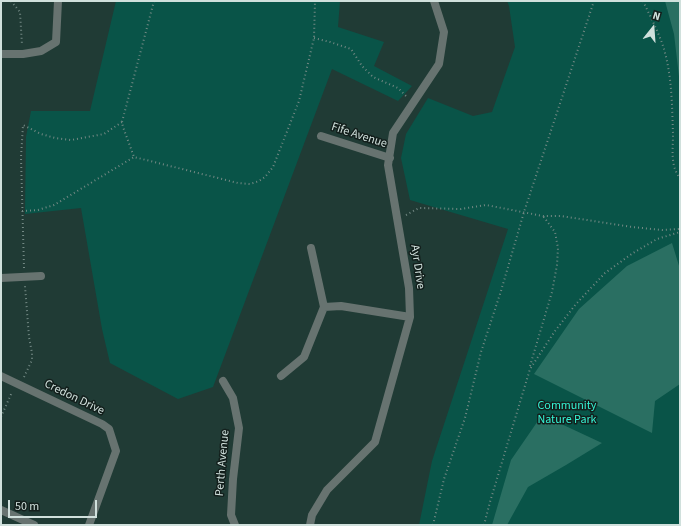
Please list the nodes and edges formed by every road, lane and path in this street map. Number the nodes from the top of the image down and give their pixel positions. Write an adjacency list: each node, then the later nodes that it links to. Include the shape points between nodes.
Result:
1 (11, 1): 10 (path, via 20,12)
2 (58, 1): 10 (street, via 56,42 41,52)
3 (154, 1): 12 (path)
4 (315, 1): 8 (path)
5 (434, 1): 11 (street, Ayr Drive, via 444,32 439,64)
6 (594, 1): 18 (path)
7 (643, 1): 16 (path, via 663,46 669,74 673,162)
8 (314, 38): 11 (path, via 351,49 373,77 398,88); 14 (path, via 299,101 273,167 259,181 250,184 238,183)
9 (1, 54): 10 (street)
10 (23, 54)
11 (413, 103): 15 (street, Ayr Drive, via 393,133)
12 (122, 122): 14 (path); 17 (path, via 104,134 71,140 41,134 23,125)
13 (321, 136): 15 (street, Fife Avenue)
14 (134, 156): 17 (path, via 54,205)
15 (390, 158): 20 (street, Ayr Drive, via 388,165)
16 (680, 178)
17 (22, 211): 24 (path)
18 (524, 212): 19 (path); 20 (path, via 486,205 461,210 419,208); 39 (path, via 481,352 465,418 444,479)
19 (543, 216): 21 (path); 28 (path, via 555,232 558,248 557,265)
20 (397, 219): 27 (street, Ayr Drive, via 409,288)
21 (680, 230): 28 (path, via 657,239 605,273 555,330)
22 (311, 248): 26 (street)
23 (41, 276): 24 (street)
24 (24, 277): 25 (street); 32 (path, via 32,360 22,380)
25 (1, 278)
26 (324, 307): 27 (street, via 341,306); 30 (street, via 304,357)
27 (410, 317): 38 (street, Ayr Drive, via 376,442 327,490 312,515)
28 (530, 369): 40 (path)
29 (1, 376): 32 (street, Credon Drive)
30 (281, 376)
31 (223, 381): 37 (street, Perth Avenue, via 233,398 239,428 231,515)
32 (15, 383): 33 (path); 36 (street, Credon Drive, via 109,428 116,452)
33 (1, 417)
34 (1, 510): 35 (street)
35 (34, 525)
36 (89, 525)
37 (235, 525)
38 (310, 525)
39 (433, 525)
40 (484, 525)

